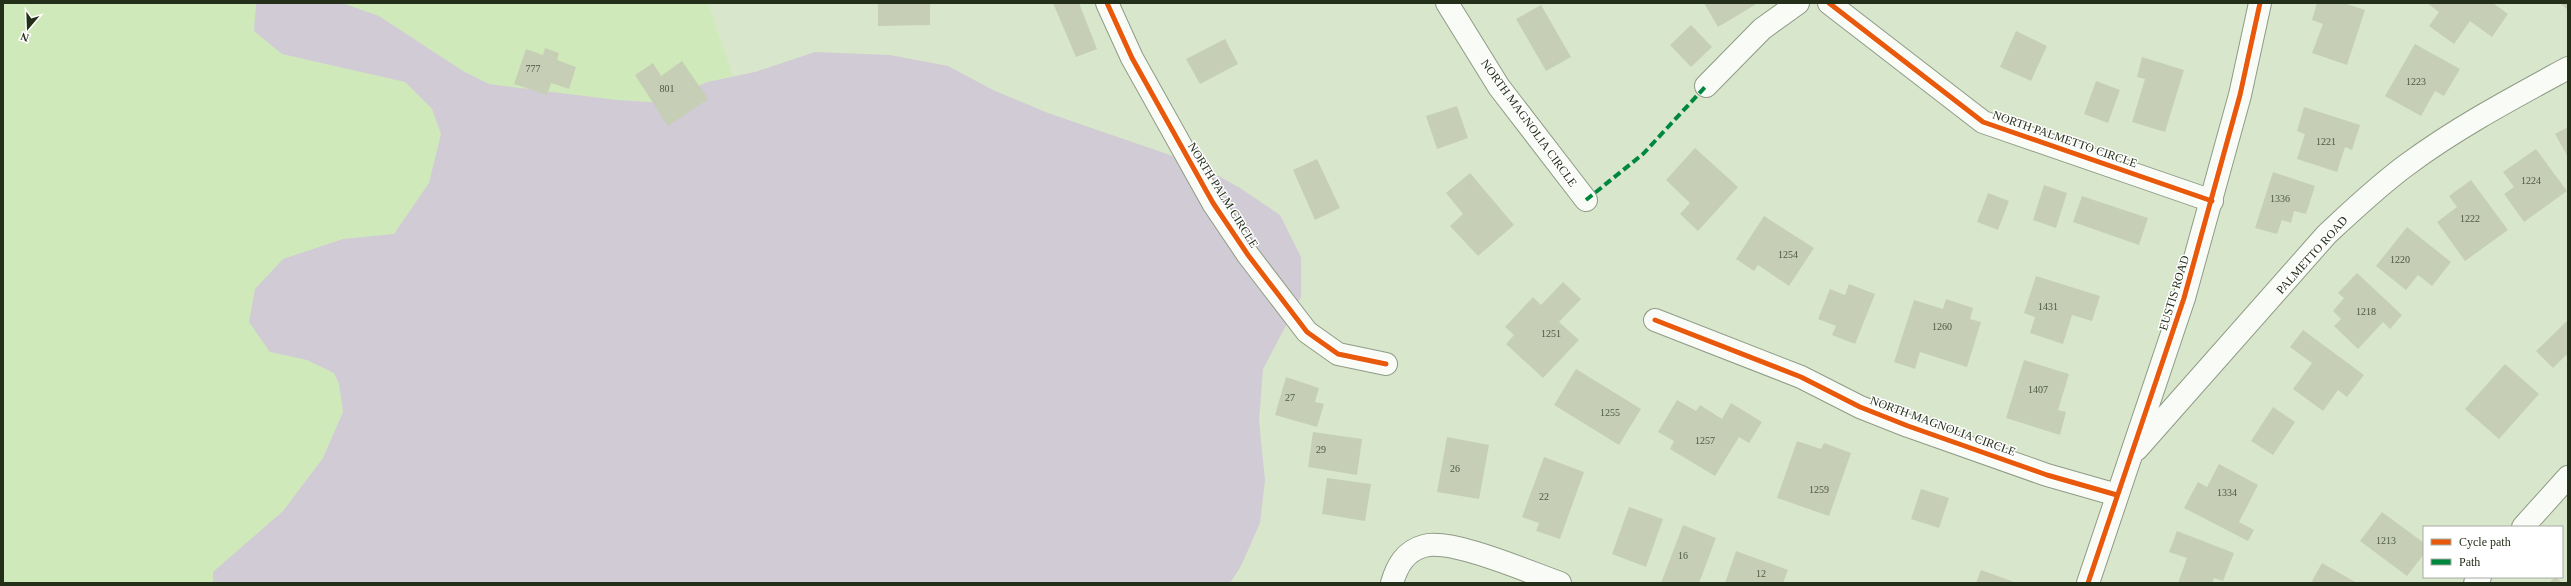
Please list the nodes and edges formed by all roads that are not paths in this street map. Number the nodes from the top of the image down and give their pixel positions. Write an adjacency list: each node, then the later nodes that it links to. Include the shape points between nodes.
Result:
1 (1107, 3): 11 (street, NORTH PALM CIRCLE, via 1132,58 1213,203 1248,255 1307,332 1338,354)
2 (1447, 3): 8 (street, NORTH MAGNOLIA CIRCLE, via 1499,87)
3 (1798, 3): 7 (street, via 1762,29)
4 (1829, 3): 9 (street, NORTH PALMETTO CIRCLE, via 1983,122)
5 (2260, 3): 9 (street, EUSTIS ROAD, via 2240,95)
6 (2568, 68): 12 (street, PALMETTO ROAD, via 2450,135 2408,164 2360,203 2327,234 2261,312)
7 (1706, 86)
8 (1586, 200)
9 (2212, 201): 12 (street, EUSTIS ROAD, via 2184,298)
10 (1655, 320): 14 (street, NORTH MAGNOLIA CIRCLE, via 1801,377 1860,407 1908,426 2047,475)
11 (1386, 364)
12 (2131, 456): 14 (street, EUSTIS ROAD)
13 (2568, 477): 15 (street)
14 (2116, 495): 18 (street, EUSTIS ROAD)
15 (2524, 526)
16 (1392, 583): 17 (street, via 1398,564 1402,560 1424,546 1438,545 1462,549)
17 (1560, 583)
18 (2088, 583)

